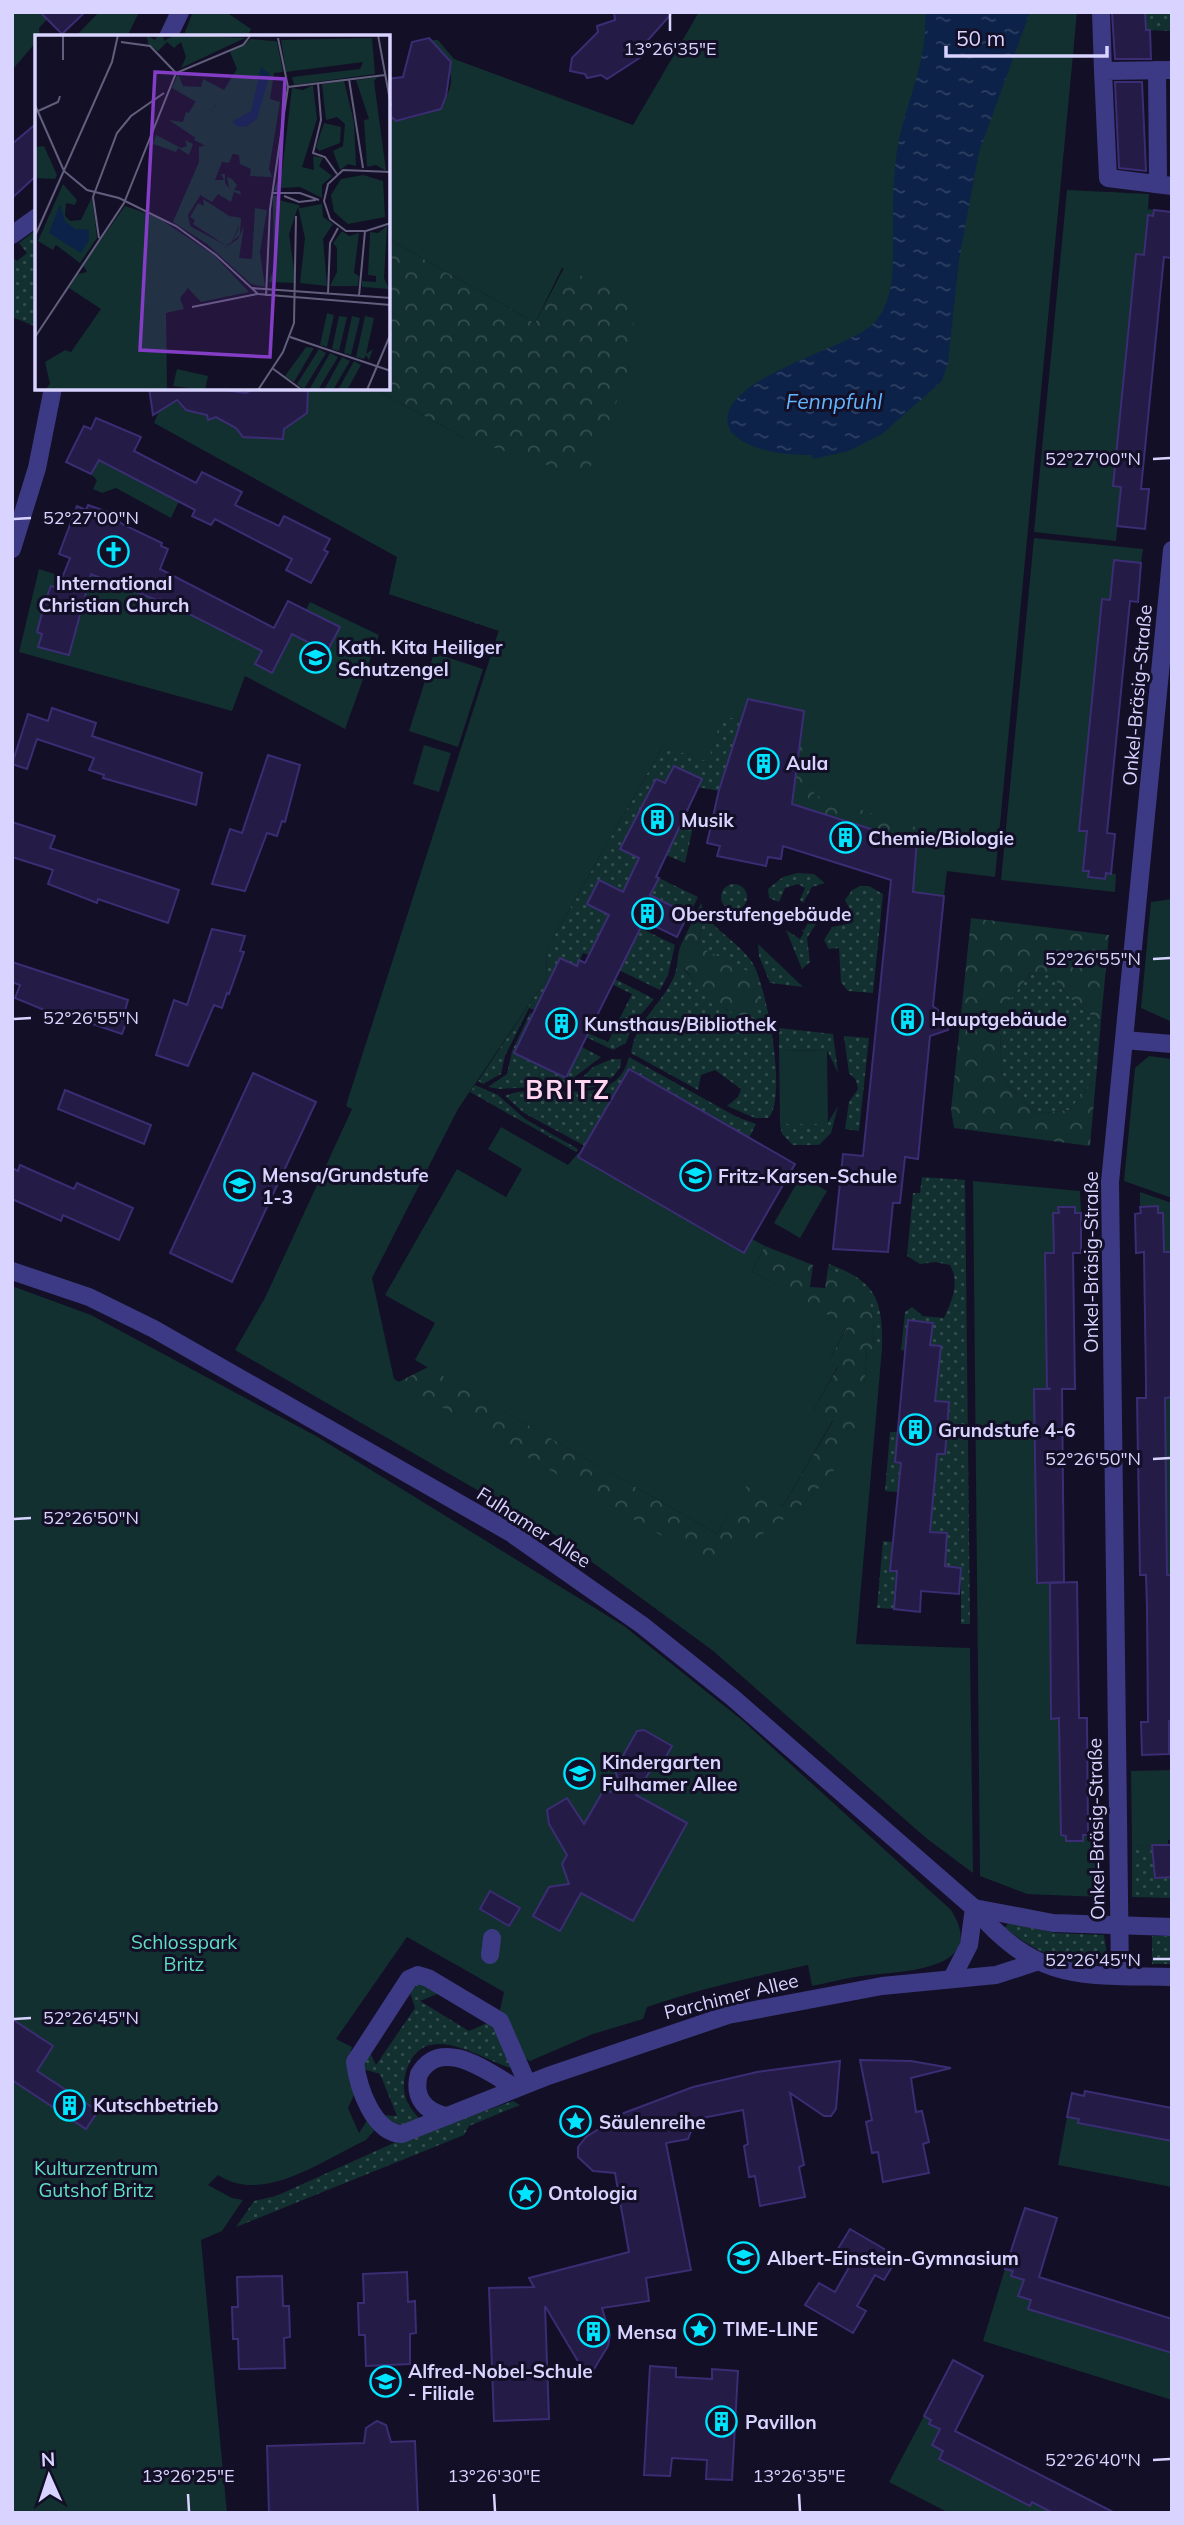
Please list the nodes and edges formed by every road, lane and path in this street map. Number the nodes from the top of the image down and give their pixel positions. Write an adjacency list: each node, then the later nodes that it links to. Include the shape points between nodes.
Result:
1 (180, 12): 3 (street)
2 (1101, 12): 5 (street)
3 (169, 35)
4 (1164, 70): 5 (street); 6 (street)
5 (1103, 71): 6 (street, via 1108,178)
6 (1165, 184)
7 (35, 218): 8 (street)
8 (12, 235)
9 (52, 390): 10 (street, via 37,467)
10 (12, 549)
11 (1172, 550): 12 (street, Onkel-Bräsig-Straße)
12 (1125, 1040): 13 (street); 16 (street, Onkel-Bräsig-Straße, via 1110,1181)
13 (1172, 1044)
14 (12, 1271): 15 (street, Fulhamer Allee, via 89,1297 153,1329 511,1533 642,1625)
15 (974, 1908): 16 (street, via 1053,1923); 18 (street, via 1002,1940); 21 (street, via 970,1945)
16 (1118, 1927): 17 (street); 19 (street, Onkel-Bräsig-Straße)
17 (1172, 1927)
18 (1036, 1962): 19 (street, via 1079,1975); 21 (street, Parchimer Allee, via 996,1975)
19 (1120, 1976): 20 (street)
20 (1172, 1977)
21 (952, 1978): 22 (street, Parchimer Allee, via 814,1996 728,2015)
22 (521, 2086): 23 (street, Parchimer Allee); 23 (street, via 468,2061 448,2056 432,2060 419,2074 419,2096 427,2109); 23 (street, Parchimer Allee, via 500,2021 418,1975 409,1979 356,2057 355,2066 375,2119 386,2130 402,2134)
23 (447, 2116)

